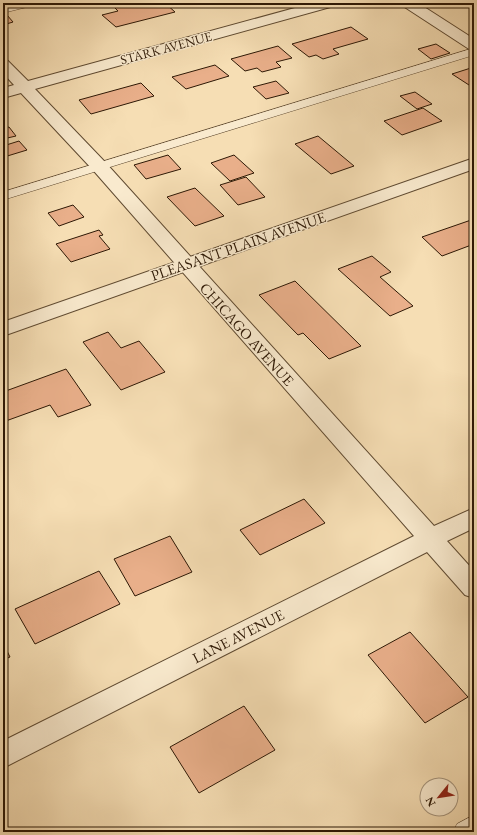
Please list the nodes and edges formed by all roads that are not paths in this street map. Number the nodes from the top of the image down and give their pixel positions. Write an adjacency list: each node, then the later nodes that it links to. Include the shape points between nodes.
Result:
1 (31, 3): 4 (lane)
2 (329, 3): 8 (street, STARK AVENUE)
3 (408, 3): 5 (street)
4 (3, 10)
5 (474, 46)
6 (474, 51): 11 (lane)
7 (3, 64): 8 (street, CHICAGO AVENUE)
8 (24, 87): 9 (street, STARK AVENUE); 11 (street, CHICAGO AVENUE)
9 (3, 93)
10 (474, 163): 13 (street, PLEASANT PLAIN AVENUE)
11 (99, 166): 12 (lane); 13 (street, CHICAGO AVENUE)
12 (3, 196)
13 (186, 264): 14 (street, PLEASANT PLAIN AVENUE); 16 (street, CHICAGO AVENUE)
14 (3, 329)
15 (474, 516): 16 (street, LANE AVENUE)
16 (429, 538): 17 (street, CHICAGO AVENUE); 18 (street, LANE AVENUE)
17 (474, 588)
18 (3, 756)
19 (474, 826): 20 (lane)
20 (465, 832)

